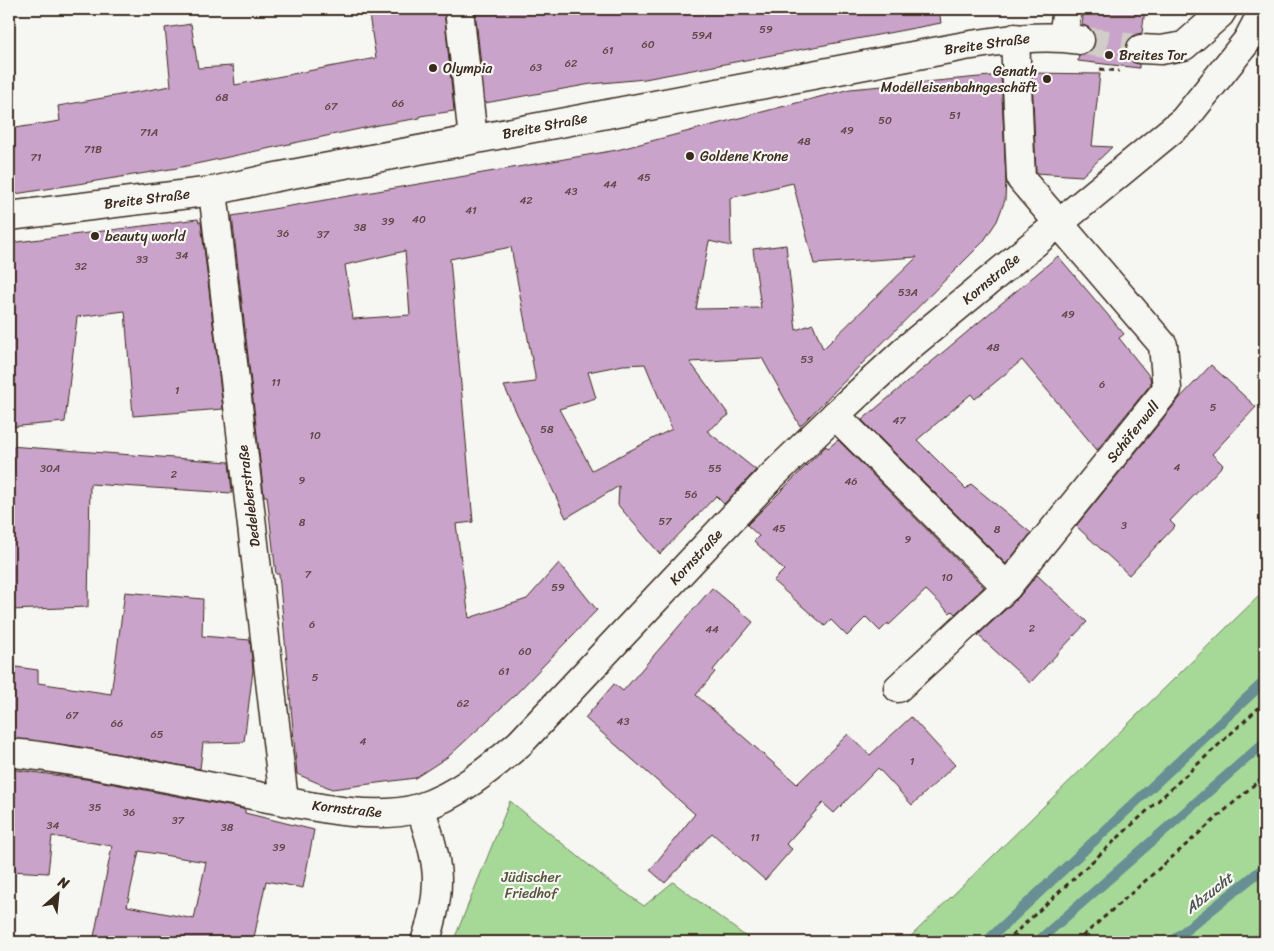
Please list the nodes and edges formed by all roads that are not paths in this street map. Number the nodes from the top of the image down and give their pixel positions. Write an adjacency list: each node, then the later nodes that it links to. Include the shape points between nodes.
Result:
1 (458, 9): 7 (street)
2 (1067, 9): 5 (street, Breite Straße, via 1072,39)
3 (1223, 9): 6 (street, via 1184,46)
4 (1264, 9): 10 (street, Kornstraße, via 1247,41 1184,120)
5 (1015, 38): 7 (street, Breite Straße); 10 (street, Schäferwall, via 1021,179)
6 (1141, 49)
7 (474, 139): 8 (street, Breite Straße)
8 (213, 191): 9 (street, Breite Straße); 15 (street, Dedeleberstraße)
9 (9, 216)
10 (1059, 222): 11 (street, Kornstraße, via 911,345); 12 (street, Schäferwall, via 1163,345 1167,389)
11 (835, 415): 12 (street); 16 (street, Kornstraße, via 768,480 520,743 487,770)
12 (1007, 587): 13 (street, Schäferwall)
13 (898, 688)
14 (9, 752): 15 (street, Kornstraße, via 114,768)
15 (284, 801): 16 (street, Kornstraße, via 368,814)
16 (420, 808): 17 (street, via 438,869 436,905)
17 (425, 942)

